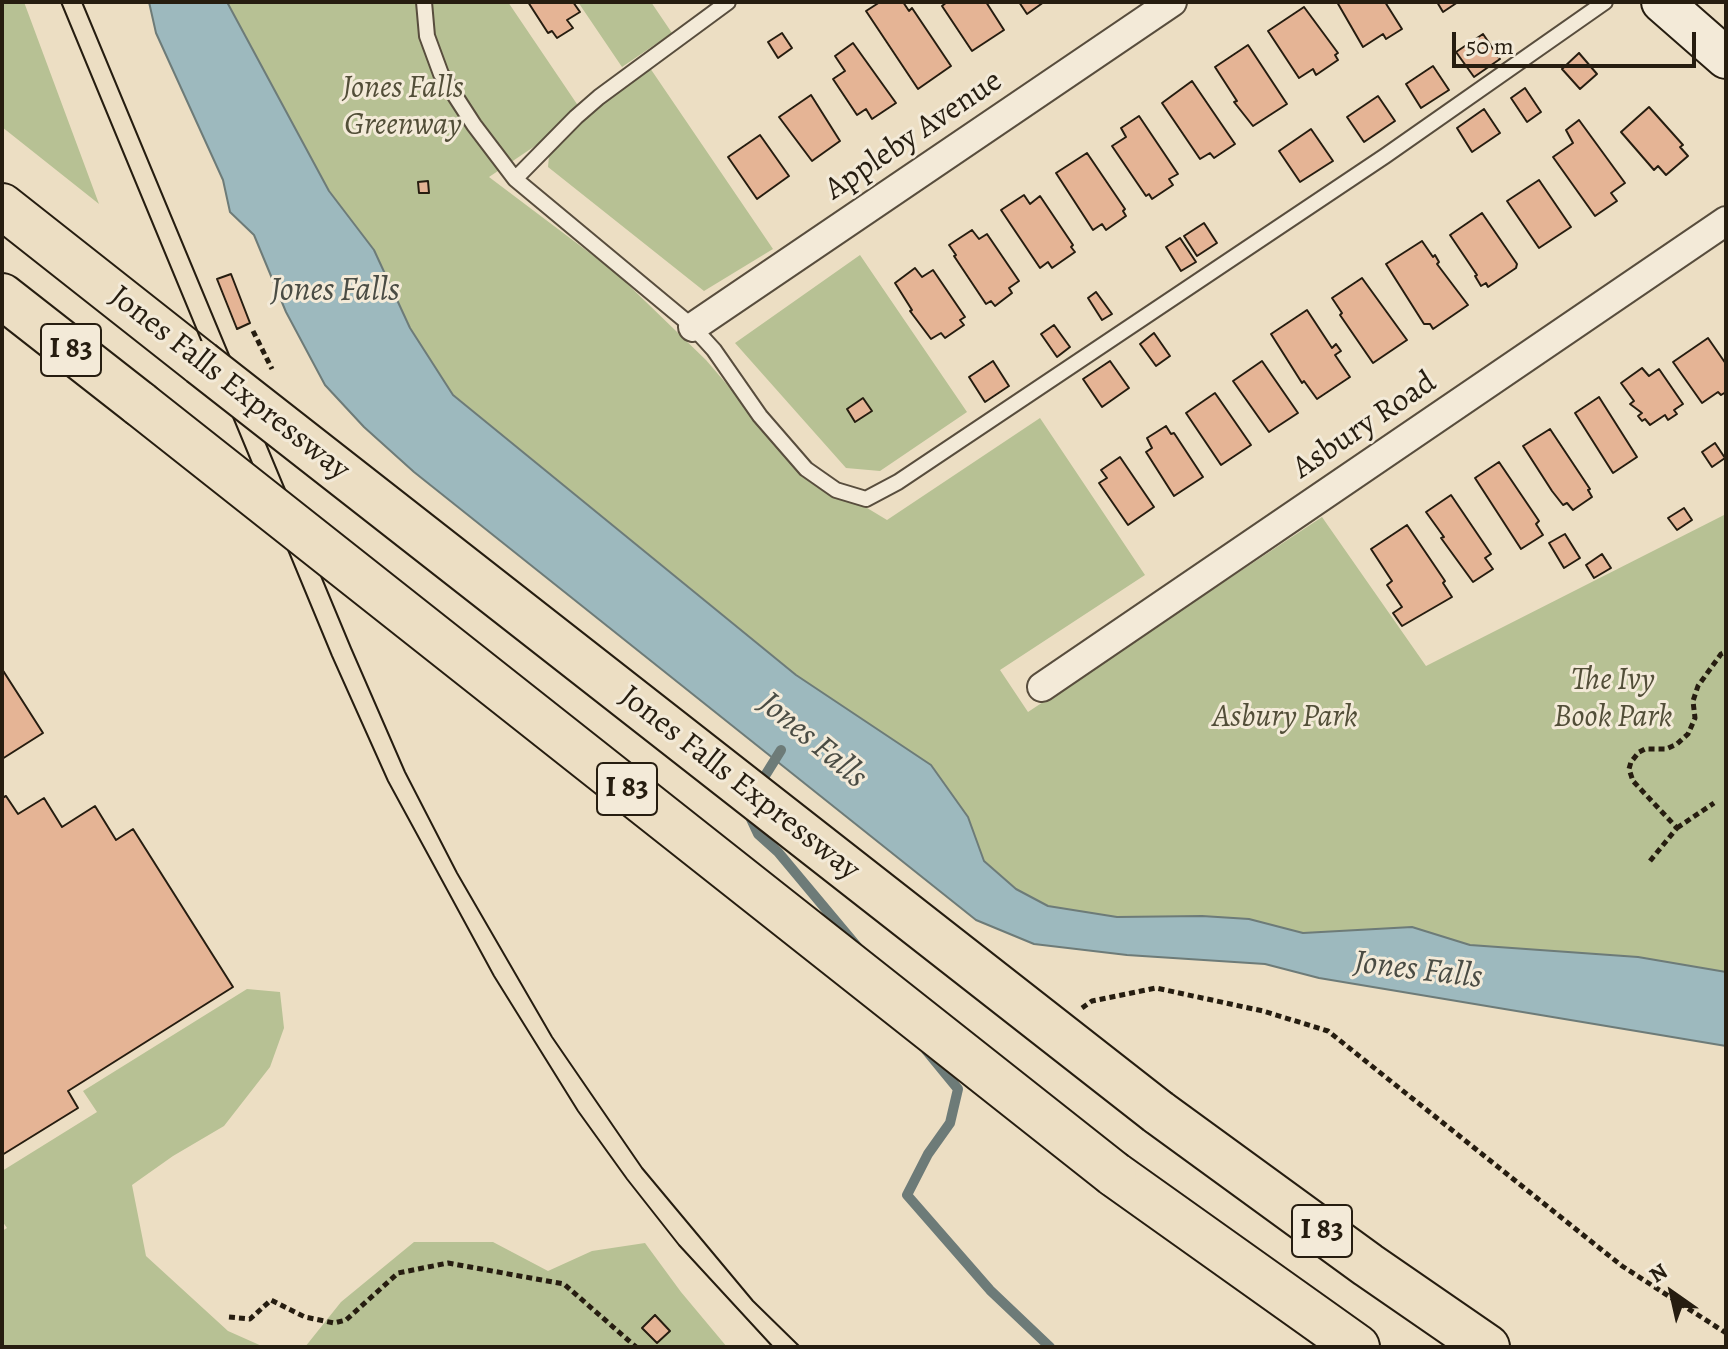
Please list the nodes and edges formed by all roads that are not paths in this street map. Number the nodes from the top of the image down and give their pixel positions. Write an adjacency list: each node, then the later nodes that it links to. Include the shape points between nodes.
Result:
1 (424, 2): 7 (lane, via 427,36 441,74)
2 (728, 2): 7 (lane, via 587,107)
3 (1172, 2): 11 (street, Appleby Avenue)
4 (1605, 2): 11 (lane, via 1385,156 866,499 836,490 806,469)
5 (1662, 2): 6 (main road)
6 (1726, 58)
7 (515, 179): 11 (lane)
8 (2, 206): 14 (highway, Jones Falls Expressway / I 83, bridge, via 1158,1112)
9 (1726, 221): 12 (street, Asbury Road)
10 (2, 296): 13 (highway, I 83, bridge, via 1114,1174)
11 (693, 327)
12 (1042, 687)
13 (1357, 1347)
14 (1487, 1347)

